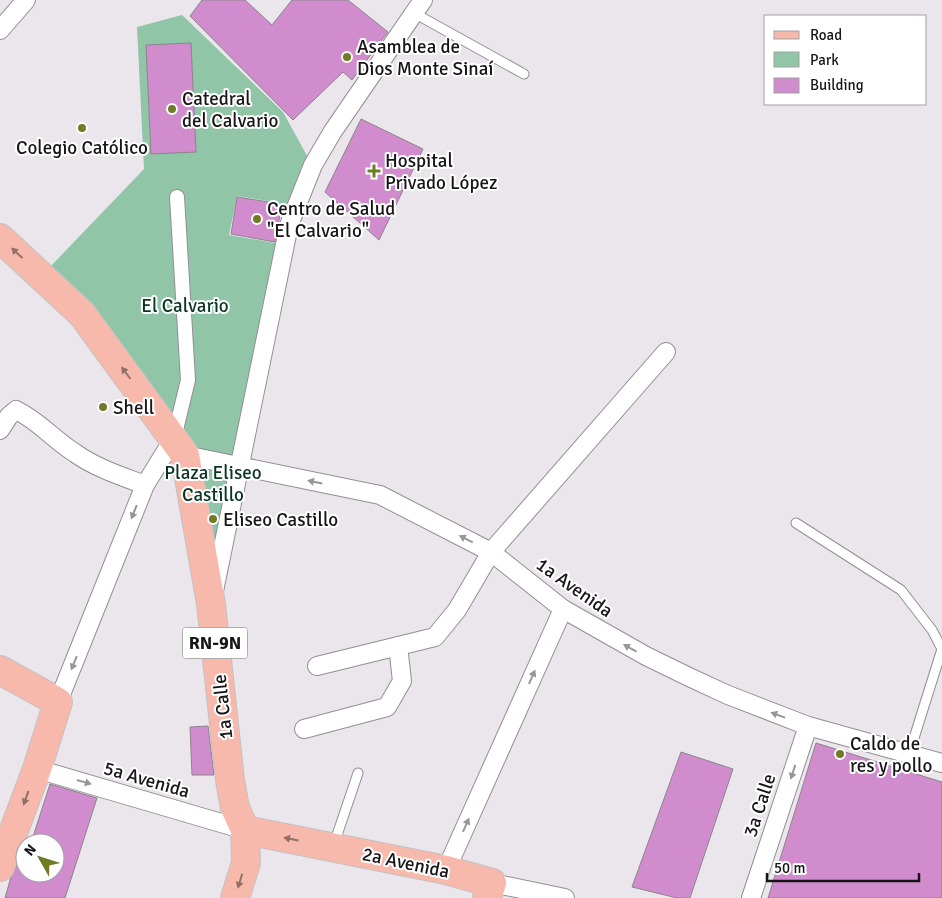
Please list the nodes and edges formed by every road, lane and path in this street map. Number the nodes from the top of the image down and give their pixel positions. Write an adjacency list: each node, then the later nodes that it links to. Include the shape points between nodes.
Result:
1 (26, 0): 3 (street)
2 (419, 7): 4 (lane); 10 (street, via 329,138 313,166 289,226)
3 (0, 30)
4 (524, 74)
5 (177, 197): 9 (street, via 188,380)
6 (0, 238): 9 (main road, RN-9N, one-way to 6, via 82,314)
7 (666, 352): 13 (street)
8 (0, 430): 11 (street, via 16,410 28,415 74,453)
9 (180, 446): 10 (street, 1a Avenida); 11 (street); 14 (main road, 1a Calle / RN-9N)
10 (239, 466): 13 (street, 1a Avenida, one-way to 10, via 380,495); 14 (street)
11 (145, 486): 20 (street, one-way to 20)
12 (796, 523): 17 (lane, via 901,590 932,630)
13 (492, 552): 15 (street, 1a Avenida); 16 (street, via 457,610 435,637)
14 (211, 604): 27 (main road, 1a Calle / RN-9N, via 230,780 235,808)
15 (563, 609): 21 (street, 1a Avenida, one-way to 15, via 689,677); 30 (street, one-way to 15)
16 (398, 646): 18 (street); 22 (street, via 402,681 387,708)
17 (942, 649): 23 (lane)
18 (317, 666)
19 (0, 670): 20 (main road)
20 (58, 702): 25 (main road)
21 (808, 726): 23 (street, 1a Avenida); 34 (street, 3a Calle, one-way to 34)
22 (304, 730)
23 (909, 754): 24 (street, 1a Avenida)
24 (942, 763)
25 (37, 769): 27 (street, 5a Avenida, one-way to 27); 29 (main road, one-way to 29)
26 (358, 773): 28 (lane)
27 (245, 830): 28 (main road, 2a Avenida, one-way to 27); 32 (main road, 1a Calle / RN-9N, one-way to 32, via 246,863)
28 (333, 847): 30 (main road, 2a Avenida)
29 (0, 867)
30 (446, 870): 31 (main road, 2a Avenida)
31 (489, 890): 33 (street, 2a Avenida)
32 (235, 898)
33 (566, 898)
34 (751, 898)

